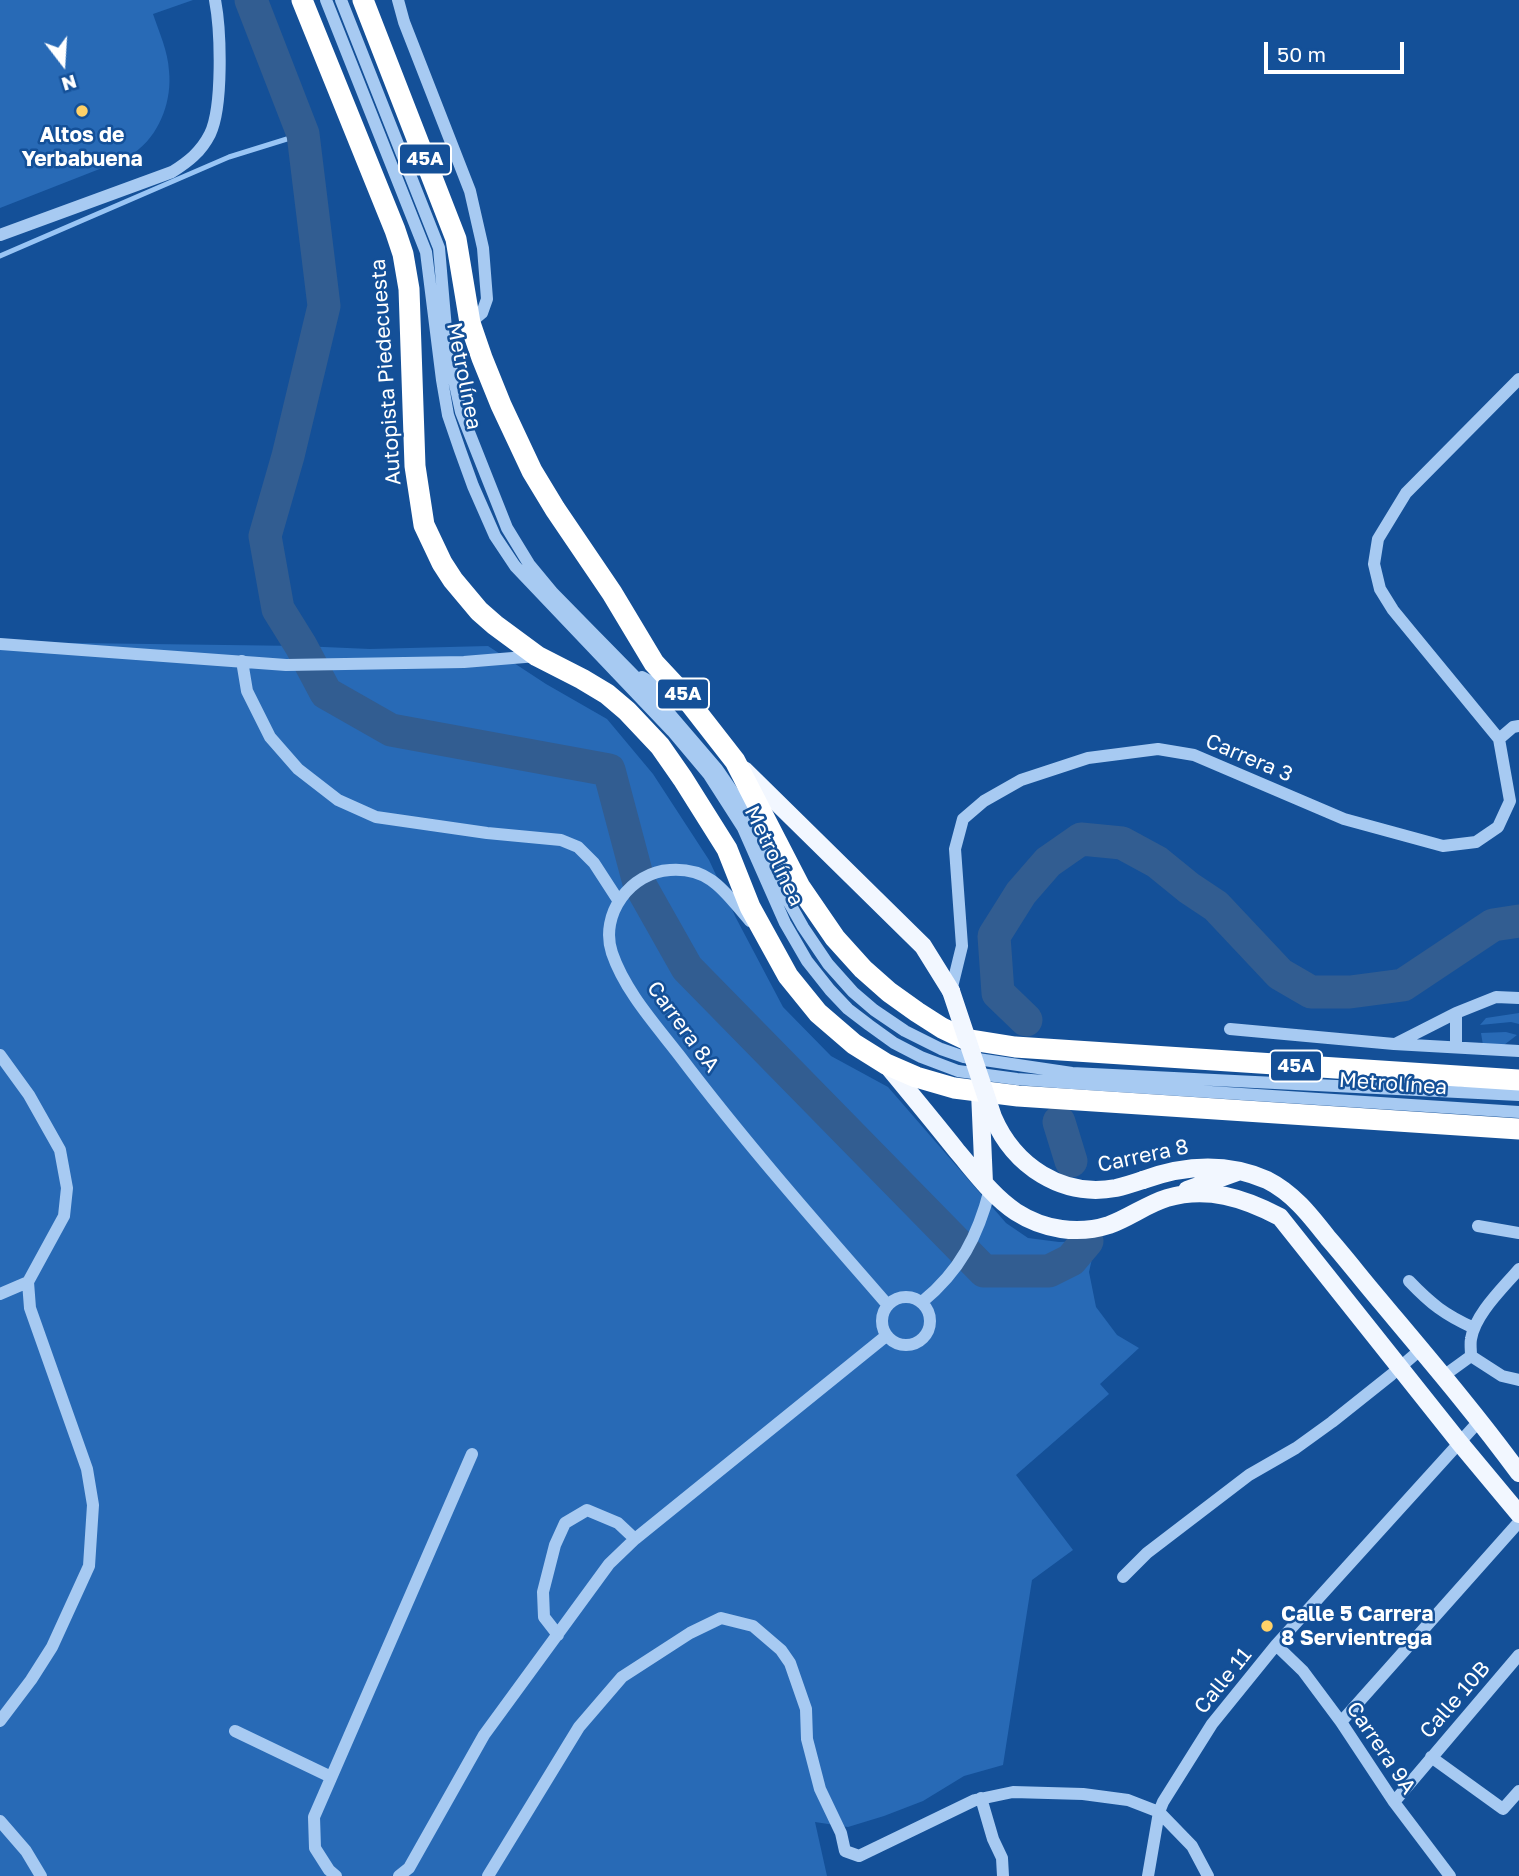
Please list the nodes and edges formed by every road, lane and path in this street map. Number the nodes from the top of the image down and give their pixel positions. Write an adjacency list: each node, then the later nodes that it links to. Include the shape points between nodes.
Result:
1 (215, 0): 7 (street, via 217,113 200,150 172,172)
2 (302, 0): 11 (highway, Autopista Piedecuesta / 45A, via 403,254 409,289 415,466 424,525 442,563 466,596)
3 (326, 0): 29 (street, Metrolínea, via 426,252 449,415 495,536 515,566 709,775 743,828 785,923 830,990 869,1026 921,1057 958,1071)
4 (341, 0): 13 (street, Metrolínea, via 439,248 448,352 461,412 508,528 553,593)
5 (363, 0): 8 (highway, 45A, via 456,239)
6 (398, 0): 8 (street, via 470,191 478,225 487,299 482,313)
7 (0, 235)
8 (470, 323): 14 (highway, 45A, via 497,396 536,478 653,663)
9 (1519, 379): 16 (street, via 1406,493 1378,539 1374,564 1380,589 1393,610)
10 (0, 644): 12 (street)
11 (537, 656): 12 (street, via 362,664); 19 (highway, Autopista Piedecuesta / 45A, via 616,701 660,746 727,849)
12 (242, 661): 18 (street, via 247,691 270,737 298,769 338,800 376,817 561,840 578,847 594,863)
13 (630, 670): 14 (street, via 674,694); 29 (street, Metrolínea, via 717,769 754,823 777,881 803,927 853,992 905,1031 941,1049)
14 (682, 693): 17 (highway, 45A)
15 (1519, 726): 16 (street)
16 (1499, 739): 20 (street, Carrera 3, via 1510,801 1497,827 1476,842 1443,846 1344,819 1194,755 1158,749 1088,758 1021,780 963,819 955,849 962,946)
17 (735, 761): 20 (main road, Carrera 8, via 923,946); 29 (highway, 45A, via 800,887 863,969 942,1028)
18 (618, 900): 19 (street, Carrera 8A, via 631,885 657,871 700,873 719,884); 46 (street, Carrera 8A, via 609,928 611,950 640,1005 712,1099)
19 (767, 940): 28 (highway, Autopista Piedecuesta / 45A, via 818,1013)
20 (951, 991): 36 (main road, Carrera 8, bridge, via 998,1129 1023,1162 1039,1173 1073,1187 1095,1190 1193,1167)
21 (1519, 998): 22 (street, via 1496,997)
22 (1456, 1013): 24 (street); 25 (street)
23 (1230, 1029): 24 (street)
24 (1394, 1044): 25 (street)
25 (1456, 1047): 26 (street)
26 (1519, 1051)
27 (0, 1055): 43 (street, via 60,1150 67,1188 64,1216)
28 (886, 1064): 32 (highway, Autopista Piedecuesta / 45A, via 937,1084); 37 (main road)
29 (1017, 1072): 30 (highway, 45A, via 1074,1051); 31 (highway, 45A); 31 (street, Metrolínea); 32 (highway, Autopista Piedecuesta / 45A)
30 (1519, 1080)
31 (1074, 1085): 33 (street, Metrolínea); 34 (street, Metrolínea); 35 (highway, 45A)
32 (980, 1092): 37 (main road)
33 (1519, 1096)
34 (1519, 1112)
35 (1519, 1129)
36 (1240, 1171): 38 (main road); 49 (main road, Carrera 8, via 1266,1180 1299,1202)
37 (990, 1189): 38 (main road, via 1015,1211 1060,1229 1085,1230 1109,1224); 45 (street, via 975,1237 956,1269)
38 (1167, 1198): 51 (main road, via 1228,1195 1280,1217)
39 (1478, 1227): 40 (street)
40 (1519, 1233)
41 (1519, 1269): 47 (street)
42 (1409, 1281): 47 (street, via 1440,1310)
43 (28, 1282): 44 (street); 65 (street, via 30,1308 87,1469 93,1505 89,1566 52,1647)
44 (0, 1294)
45 (922, 1302): 46 (street, via 900,1297); 48 (street, via 930,1316 923,1338 900,1345)
46 (887, 1304): 48 (street, via 881,1320)
47 (1474, 1328): 50 (street)
48 (886, 1336): 60 (street)
49 (1420, 1350): 51 (street); 52 (main road, Carrera 8)
50 (1471, 1356): 52 (street); 53 (street, via 1502,1376)
51 (1400, 1367): 55 (main road); 61 (street, via 1296,1448 1249,1475 1147,1553)
52 (1443, 1377): 54 (main road, Carrera 8)
53 (1519, 1380)
54 (1480, 1420): 55 (street, Calle 11); 57 (main road, Carrera 8)
55 (1459, 1442): 58 (main road); 63 (street, Calle 11)
56 (472, 1454): 69 (street)
57 (1519, 1473)
58 (1519, 1514)
59 (1519, 1522): 66 (street)
60 (635, 1539): 62 (street, via 609,1564); 62 (street, via 618,1523 587,1510 565,1523 543,1592 544,1617)
61 (1123, 1577)
62 (558, 1635): 77 (street, via 484,1735 409,1868)
63 (1276, 1645): 66 (street, Carrera 9A, via 1303,1671); 73 (street, Calle 11, via 1212,1724)
64 (1519, 1655): 68 (street, Calle 10B)
65 (0, 1721)
66 (1341, 1722): 72 (street, Carrera 9A)
67 (235, 1731): 69 (street)
68 (1431, 1757): 70 (street, via 1503,1809); 72 (street, Calle 10B)
69 (331, 1777): 76 (street, via 314,1817 315,1848)
70 (1519, 1791)
71 (981, 1798): 73 (street, via 1013,1791 1083,1794 1128,1800); 78 (street, via 859,1856 845,1851 820,1790 807,1739 806,1709 790,1663 753,1626 720,1618 622,1677 579,1727); 79 (street, via 1002,1858)
72 (1394, 1802): 82 (street, Carrera 9A)
73 (1159, 1812): 80 (street, Calle 11); 81 (street, via 1192,1846)
74 (0, 1821): 75 (street)
75 (41, 1876)
76 (336, 1876)
77 (400, 1876)
78 (488, 1876)
79 (1003, 1876)
80 (1149, 1876)
81 (1208, 1876)
82 (1450, 1876)

